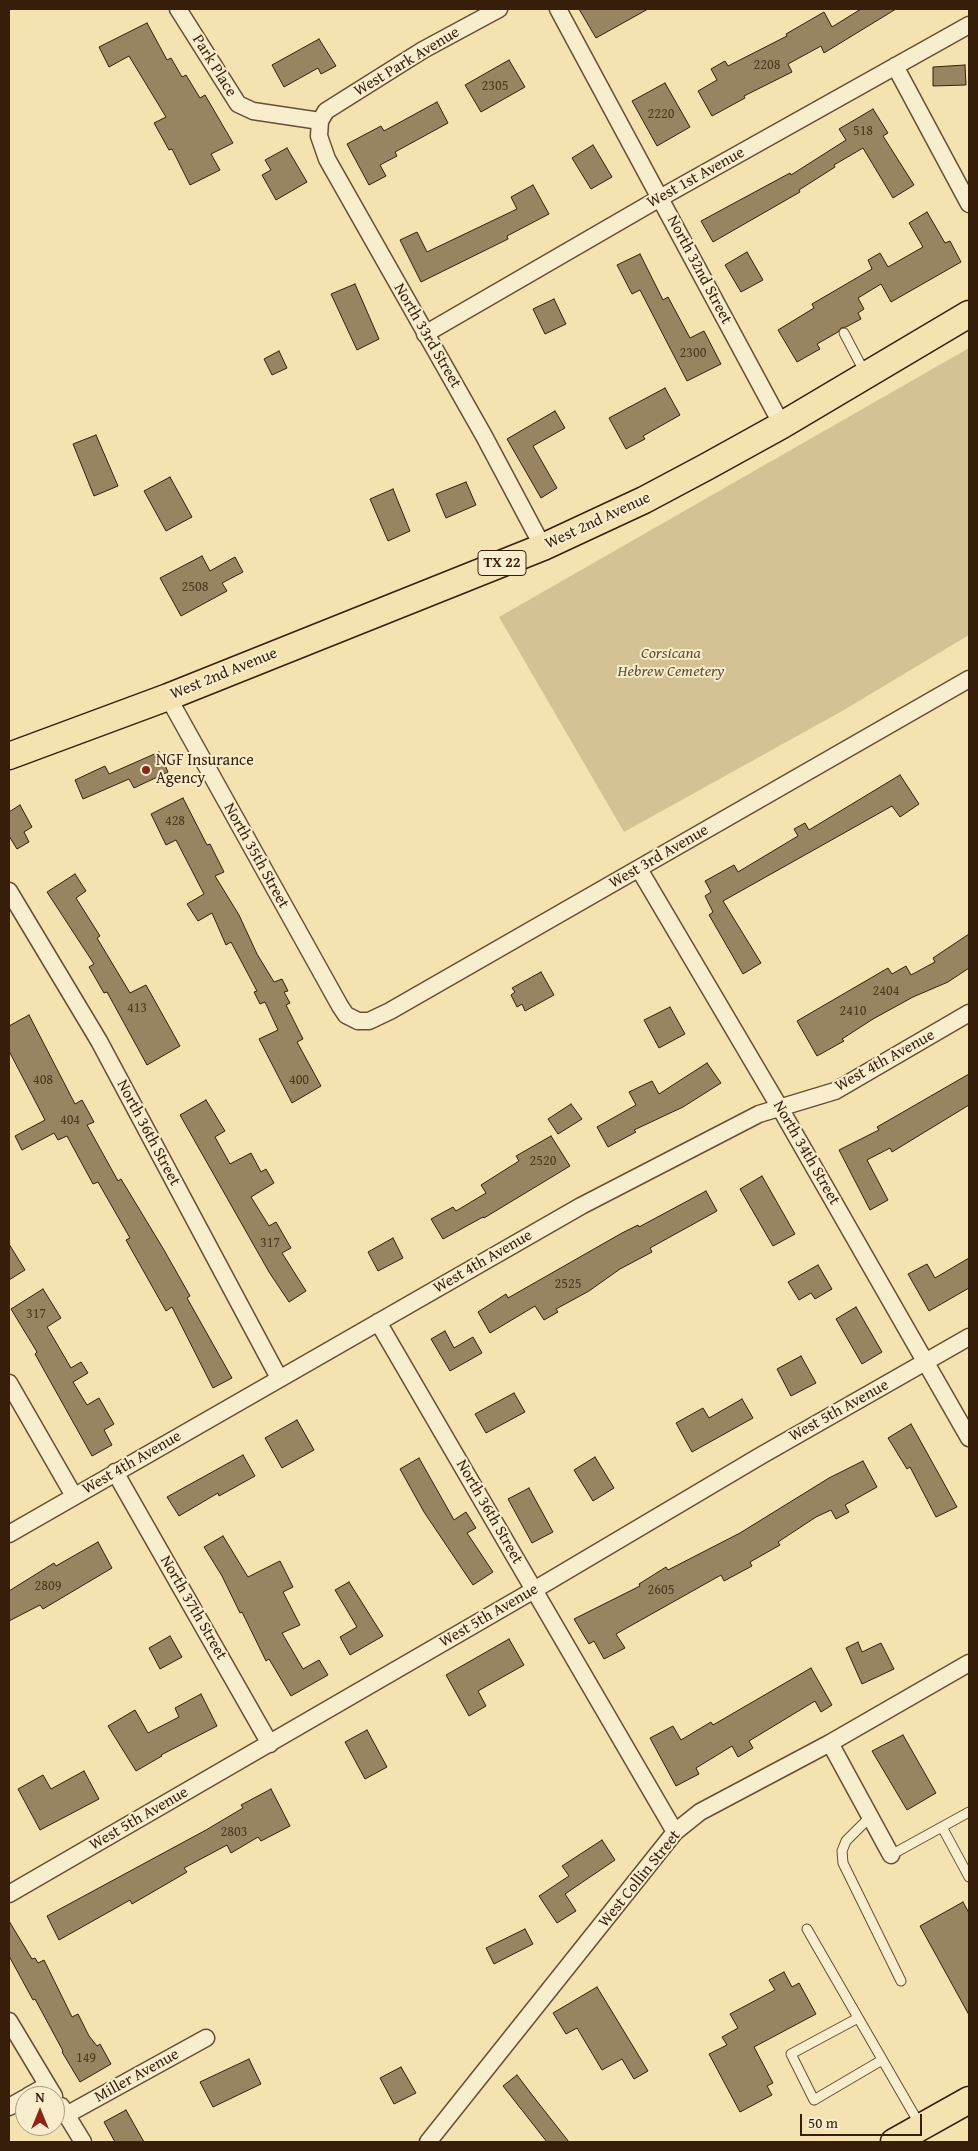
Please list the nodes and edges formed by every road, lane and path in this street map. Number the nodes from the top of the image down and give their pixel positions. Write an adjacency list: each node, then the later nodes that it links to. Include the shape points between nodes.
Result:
1 (178, 9): 6 (street, Park Place, via 238,104 253,111)
2 (499, 9): 6 (street, West Park Avenue, via 423,50 326,111)
3 (558, 9): 7 (street, North 32nd Street)
4 (969, 26): 5 (street, West 1st Avenue)
5 (895, 66): 7 (street, West 1st Avenue); 8 (street)
6 (320, 121): 11 (street, North 33rd Street, via 320,136 327,159)
7 (660, 198): 11 (street, West 1st Avenue); 13 (street, North 32nd Street)
8 (969, 204)
9 (969, 314): 12 (main road, West 2nd Avenue / TX 22)
10 (844, 333): 12 (lane)
11 (425, 334): 14 (street, North 33rd Street)
12 (867, 375): 13 (main road, West 2nd Avenue / TX 22)
13 (782, 425): 14 (main road, West 2nd Avenue / TX 22, via 644,500)
14 (543, 547): 16 (main road, West 2nd Avenue / TX 22)
15 (969, 679): 18 (street, West 3rd Avenue)
16 (168, 696): 17 (main road, West 2nd Avenue / TX 22); 21 (street, North 35th Street)
17 (9, 756)
18 (639, 869): 21 (street, West 3rd Avenue, via 390,1012 369,1021 358,1021); 22 (street, North 34th Street)
19 (9, 891): 26 (street, North 36th Street, via 99,1041)
20 (969, 1013): 22 (street, West 4th Avenue, via 835,1091)
21 (346, 1015)
22 (780, 1108): 23 (street, West 4th Avenue, via 759,1114 581,1206); 25 (street, North 34th Street)
23 (378, 1322): 26 (street, West 4th Avenue); 32 (street, North 36th Street)
24 (969, 1338): 25 (street, West 5th Avenue)
25 (926, 1362): 28 (street, North 34th Street); 32 (street, West 5th Avenue)
26 (279, 1378): 29 (street, West 4th Avenue)
27 (9, 1383): 30 (street)
28 (969, 1438)
29 (116, 1472): 30 (street, West 4th Avenue); 35 (street, North 37th Street)
30 (74, 1496): 31 (street, West 4th Avenue)
31 (9, 1534)
32 (534, 1590): 35 (street, West 5th Avenue); 39 (street, North 36th Street)
33 (969, 1663): 34 (street, West Collin Street)
34 (830, 1743): 37 (street); 39 (street, West Collin Street, via 700,1812)
35 (270, 1744): 42 (street, West 5th Avenue)
36 (969, 1812): 38 (lane)
37 (870, 1817): 40 (street); 44 (lane, via 846,1840 842,1851 843,1863)
38 (942, 1827): 40 (lane); 41 (lane)
39 (675, 1832): 55 (street, West Collin Street)
40 (892, 1855)
41 (969, 1877)
42 (9, 1894)
43 (807, 1929): 45 (lane)
44 (901, 1981)
45 (858, 2018): 48 (lane); 48 (lane, via 791,2054 814,2100)
46 (9, 2021): 49 (street)
47 (206, 2038): 52 (street, Miller Avenue)
48 (882, 2060): 53 (lane)
49 (48, 2086)
50 (969, 2100): 53 (main road)
51 (65, 2110): 52 (street)
52 (68, 2114): 54 (street)
53 (921, 2127): 56 (main road)
54 (83, 2142)
55 (428, 2142)
56 (894, 2142)

